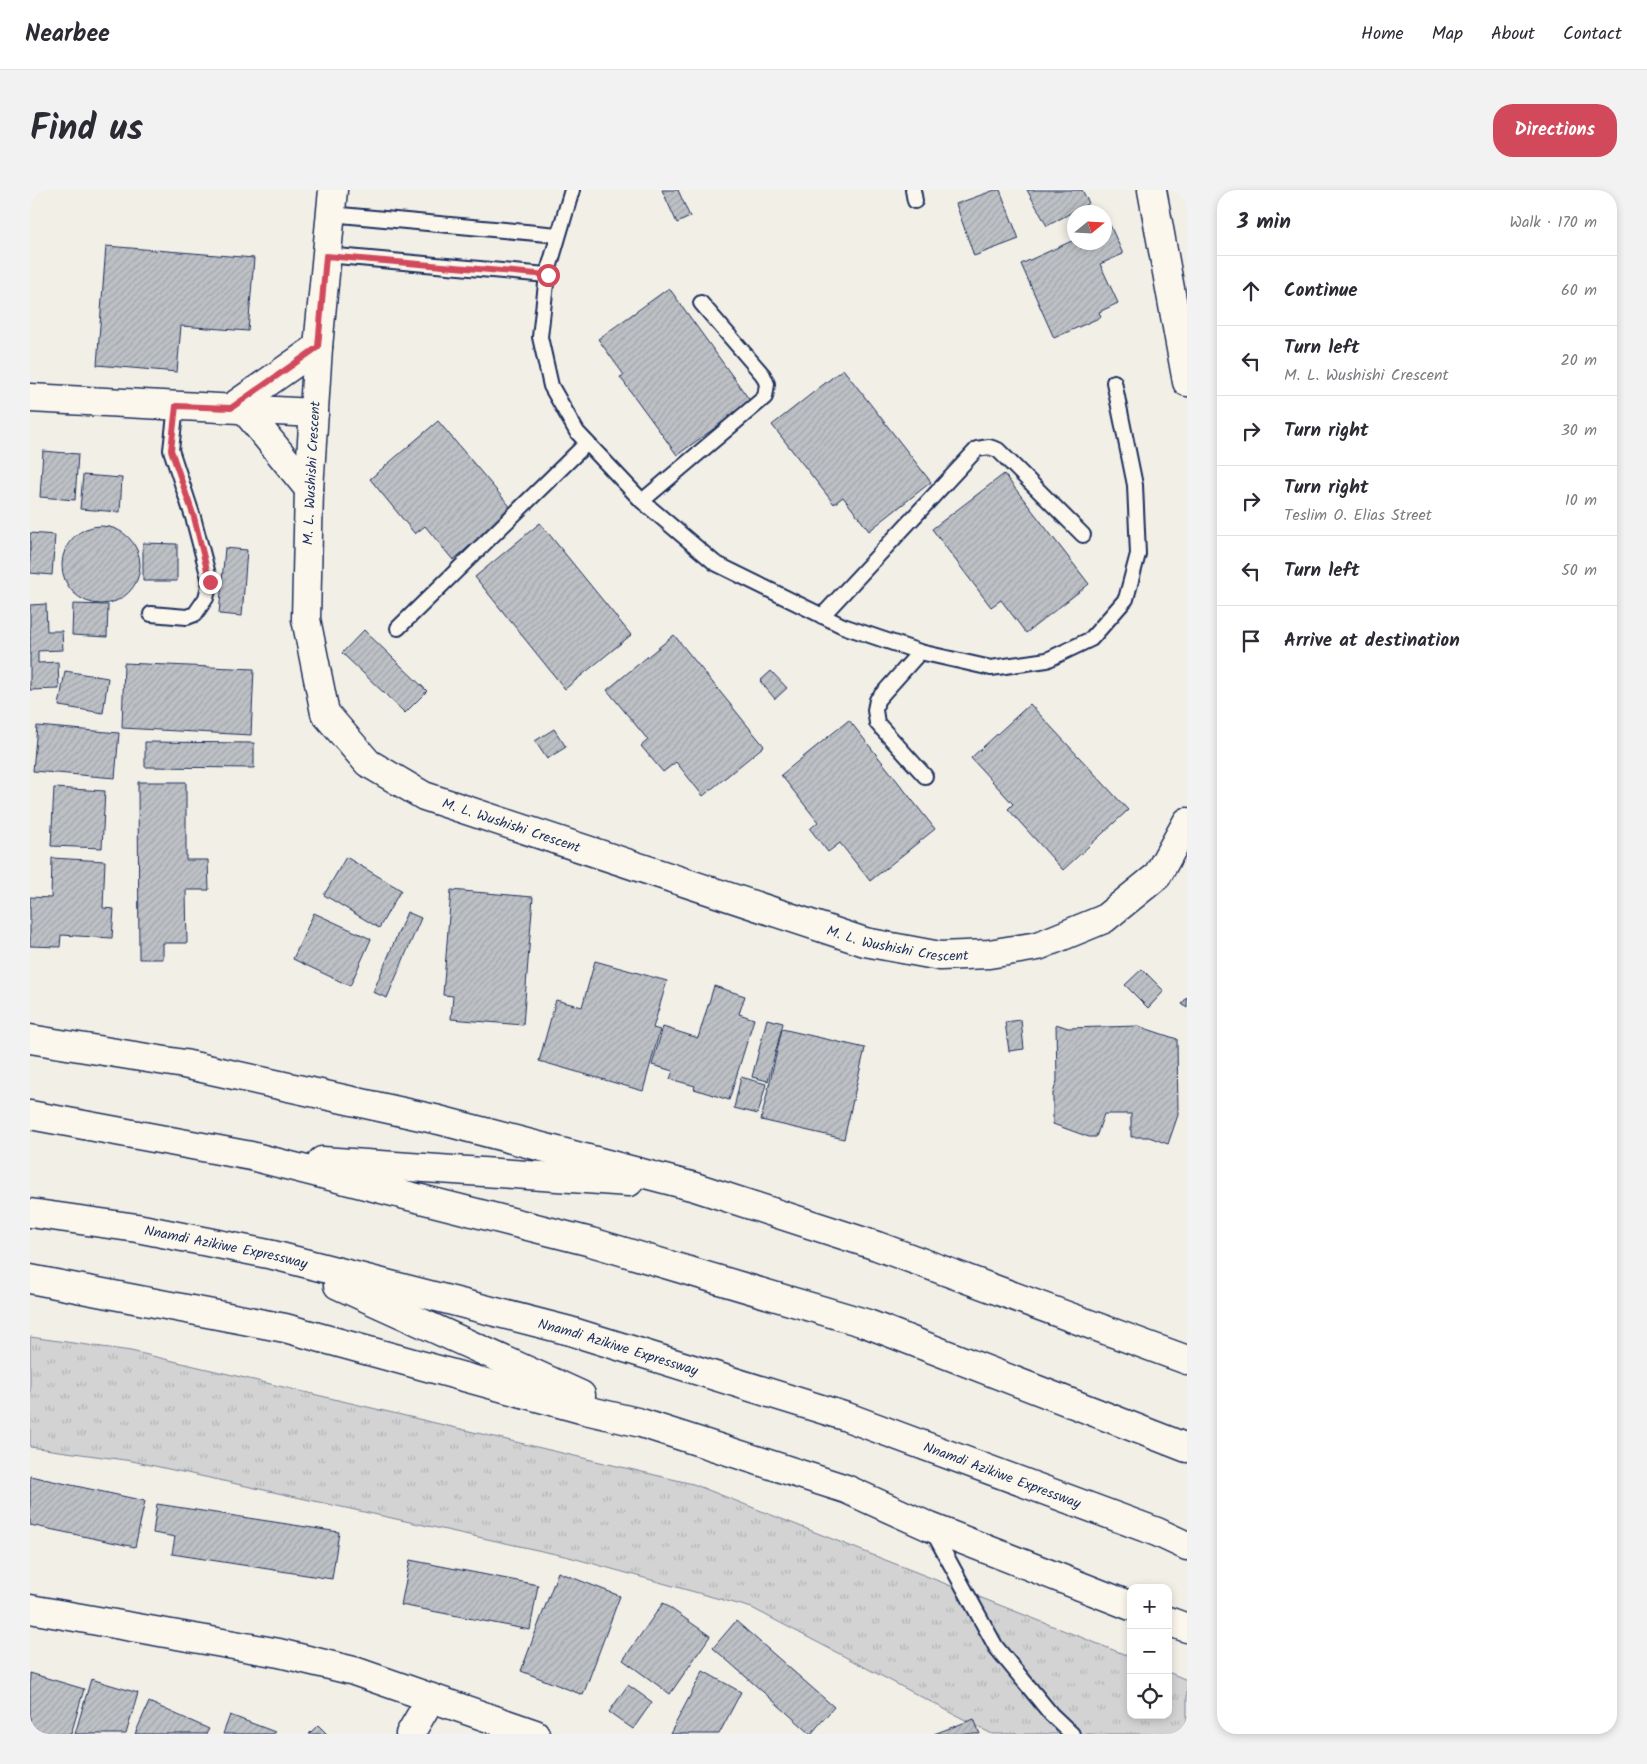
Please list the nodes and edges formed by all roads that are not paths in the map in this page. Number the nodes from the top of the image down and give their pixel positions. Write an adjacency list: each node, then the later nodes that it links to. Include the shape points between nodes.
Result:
1 (572, 190): 4 (lane)
2 (1152, 190): 10 (main road)
3 (332, 202): 4 (lane); 5 (main road, M. L. Wushishi Crescent)
4 (558, 235): 6 (lane)
5 (326, 256): 6 (lane); 8 (main road, M. L. Wushishi Crescent)
6 (548, 275): 15 (lane, via 540,337 551,386 577,432)
7 (701, 303): 17 (lane, via 763,375 767,384 765,397)
8 (318, 347): 13 (main road); 14 (main road, M. L. Wushishi Crescent)
9 (1114, 382): 22 (lane, via 1135,485 1138,554 1126,599 1091,639 1047,660 991,668)
10 (1187, 382)
11 (30, 398): 12 (main road)
12 (176, 406): 13 (main road); 19 (lane, via 171,450 194,517 210,582 206,598 195,614 187,618)
13 (238, 409): 14 (main road); 16 (main road)
14 (314, 413): 16 (main road, M. L. Wushishi Crescent)
15 (587, 443): 17 (lane); 21 (lane)
16 (308, 489): 24 (main road, M. L. Wushishi Crescent, via 306,619 325,713 368,763 424,796 866,942 940,956 988,954 1038,946 1104,919 1157,876)
17 (642, 501): 20 (lane, via 715,563)
18 (1083, 535): 20 (lane, via 998,450 989,447 977,449)
19 (151, 614)
20 (822, 616): 22 (lane)
21 (398, 628)
22 (920, 652): 23 (lane, via 877,700 874,710 877,723)
23 (925, 776)
24 (1187, 822)
25 (30, 1039): 28 (main road, via 184,1064 430,1118)
26 (30, 1115): 27 (main road)
27 (251, 1156): 28 (main road); 34 (main road, via 591,1242 868,1324)
28 (695, 1187): 32 (main road, via 877,1246)
29 (30, 1213): 30 (main road, Nnamdi Azikiwe Expressway, via 137,1228)
30 (273, 1255): 33 (main road); 36 (main road, Nnamdi Azikiwe Expressway, via 570,1331 848,1417)
31 (30, 1279): 33 (main road, via 285,1328)
32 (1187, 1360)
33 (641, 1423): 35 (main road, via 846,1489)
34 (1187, 1448)
35 (930, 1527): 37 (main road); 44 (lane, via 996,1647 1051,1714)
36 (1187, 1546)
37 (1127, 1604)
38 (30, 1609): 41 (main road, via 279,1653 354,1671)
39 (1172, 1622): 40 (main road)
40 (1187, 1628)
41 (431, 1698): 42 (main road); 43 (main road)
42 (410, 1734)
43 (535, 1734)
44 (1072, 1734)

